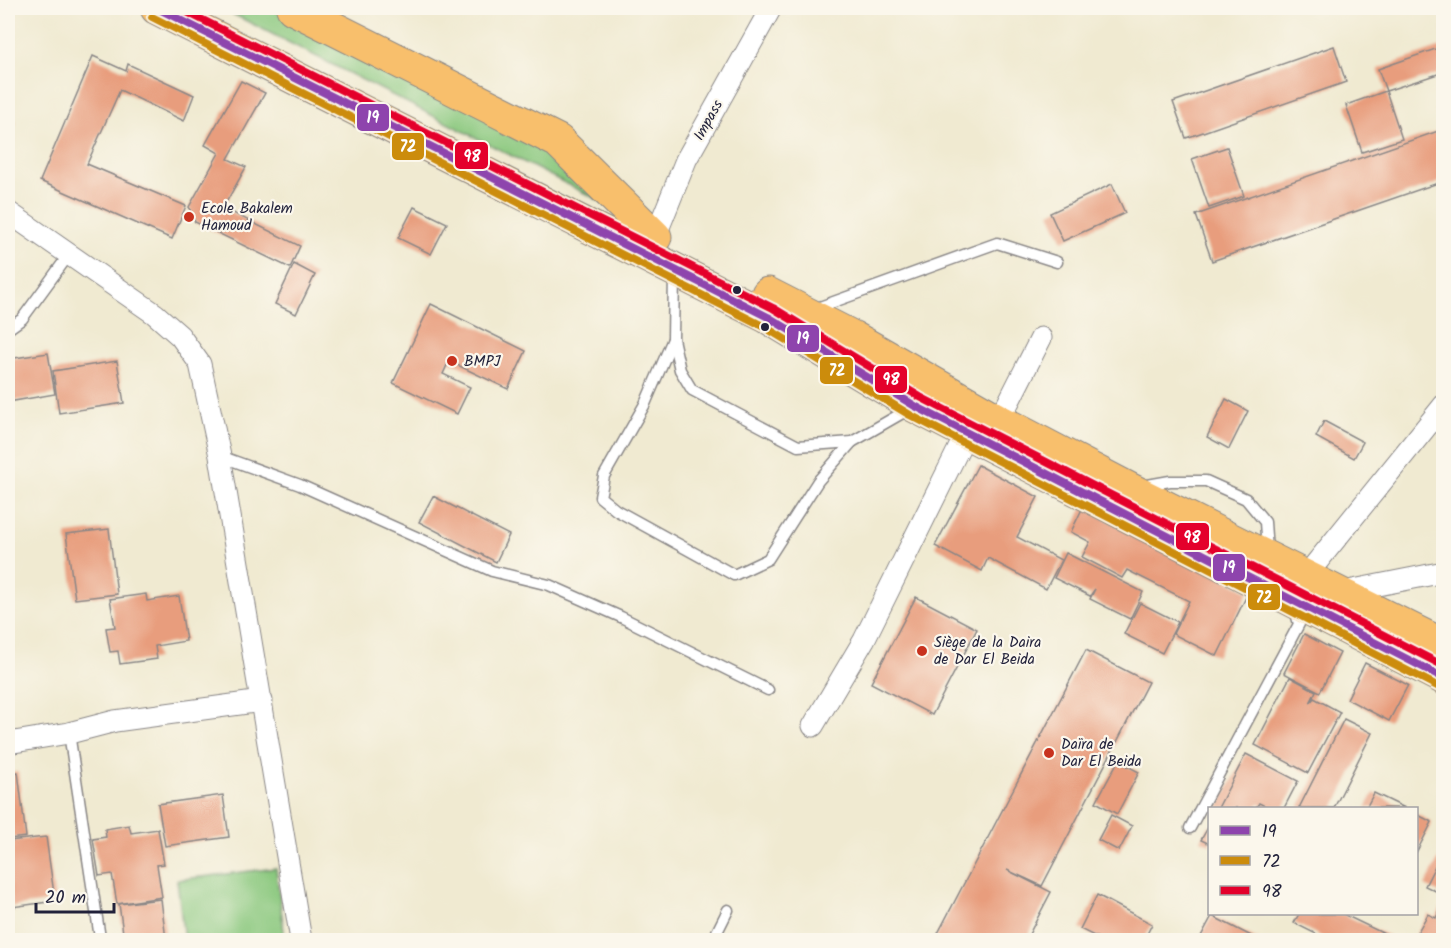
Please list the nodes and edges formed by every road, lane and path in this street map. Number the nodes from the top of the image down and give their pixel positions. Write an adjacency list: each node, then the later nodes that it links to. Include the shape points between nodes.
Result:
1 (157, 8): 9 (highway)
2 (195, 8): 6 (highway)
3 (293, 8): 6 (highway, via 558,141)
4 (771, 8): 6 (street, Impass, via 686,160)
5 (8, 212): 7 (street)
6 (655, 237): 10 (highway)
7 (68, 256): 11 (lane, via 22,320); 19 (street, via 155,314 180,336 200,364)
8 (1057, 262): 10 (lane, via 998,243)
9 (674, 270): 13 (lane); 15 (highway, via 768,317)
10 (804, 313): 16 (highway)
11 (8, 329)
12 (1041, 338): 16 (street)
13 (673, 339): 18 (lane, via 680,370 692,390 798,446); 18 (lane, via 645,404 604,476 600,497 616,510 734,575 768,559 818,481)
14 (1443, 405): 23 (street)
15 (915, 406): 17 (highway); 18 (lane)
16 (999, 421): 20 (highway)
17 (967, 432): 23 (highway); 29 (street, via 864,640)
18 (852, 442)
19 (220, 456): 27 (lane, via 300,485 492,571 549,585); 28 (street)
20 (1129, 489): 21 (highway); 21 (lane, via 1170,481 1206,481 1246,499 1265,522)
21 (1267, 558): 23 (highway)
22 (1443, 572): 24 (street)
23 (1298, 588): 24 (highway); 26 (highway); 32 (lane, via 1299,624)
24 (1337, 593): 25 (highway)
25 (1443, 646)
26 (1443, 678)
27 (768, 690)
28 (262, 701): 30 (street, via 115,720); 35 (street)
29 (813, 726)
30 (69, 733): 31 (street); 34 (lane)
31 (8, 743)
32 (1190, 828)
33 (728, 910): 36 (lane)
34 (100, 938)
35 (302, 940)
36 (713, 940)

